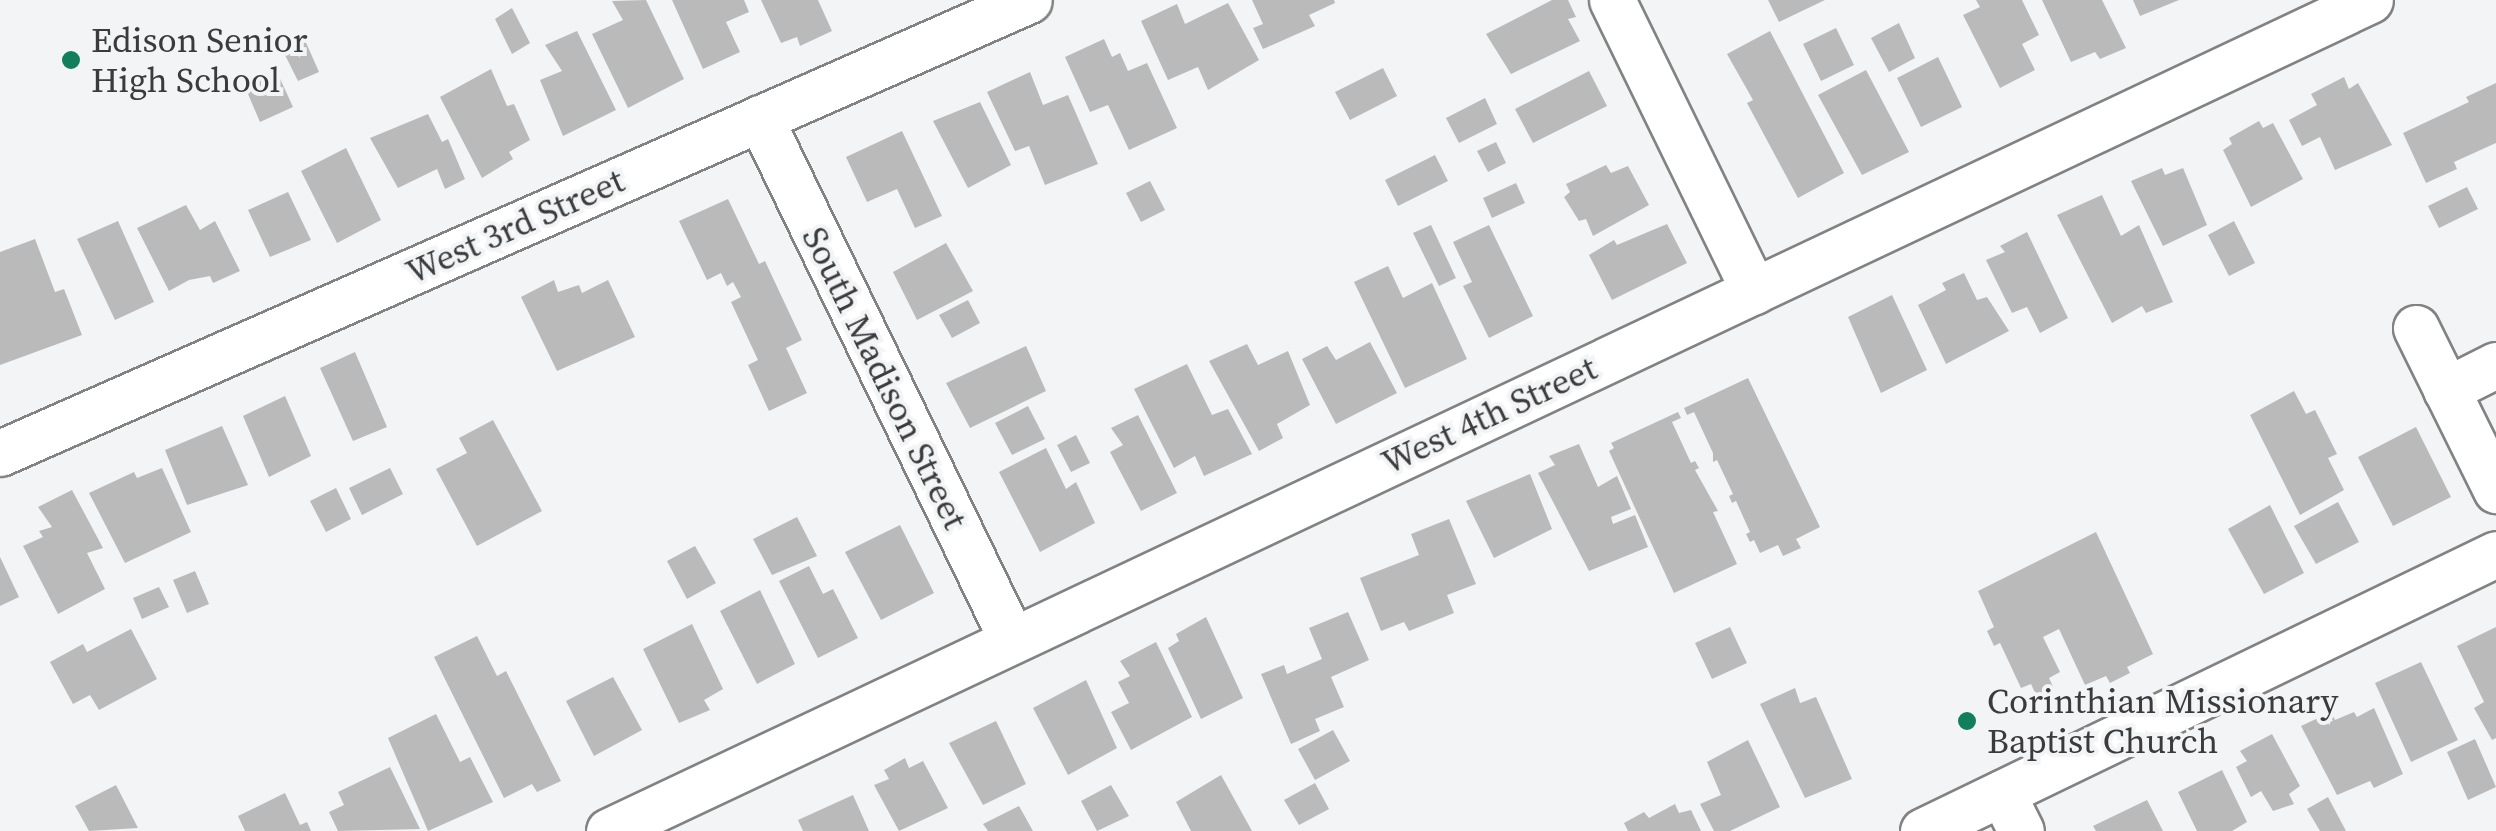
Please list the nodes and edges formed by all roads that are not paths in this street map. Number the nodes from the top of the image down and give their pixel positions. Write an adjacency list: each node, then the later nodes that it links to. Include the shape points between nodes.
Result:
1 (1029, 0): 4 (street, West 3rd Street)
2 (1612, 0): 5 (street)
3 (2370, 0): 5 (street, West 4th Street)
4 (760, 118): 9 (street, West 3rd Street); 12 (street, South Madison Street)
5 (1754, 291): 12 (street, West 4th Street)
6 (2416, 328): 8 (street)
7 (2496, 365): 8 (street)
8 (2446, 390): 10 (street)
9 (0, 453)
10 (2496, 490)
11 (2496, 554): 13 (street)
12 (1011, 638): 14 (street, West 4th Street)
13 (2012, 812): 15 (street)
14 (609, 831)
15 (1923, 831)

